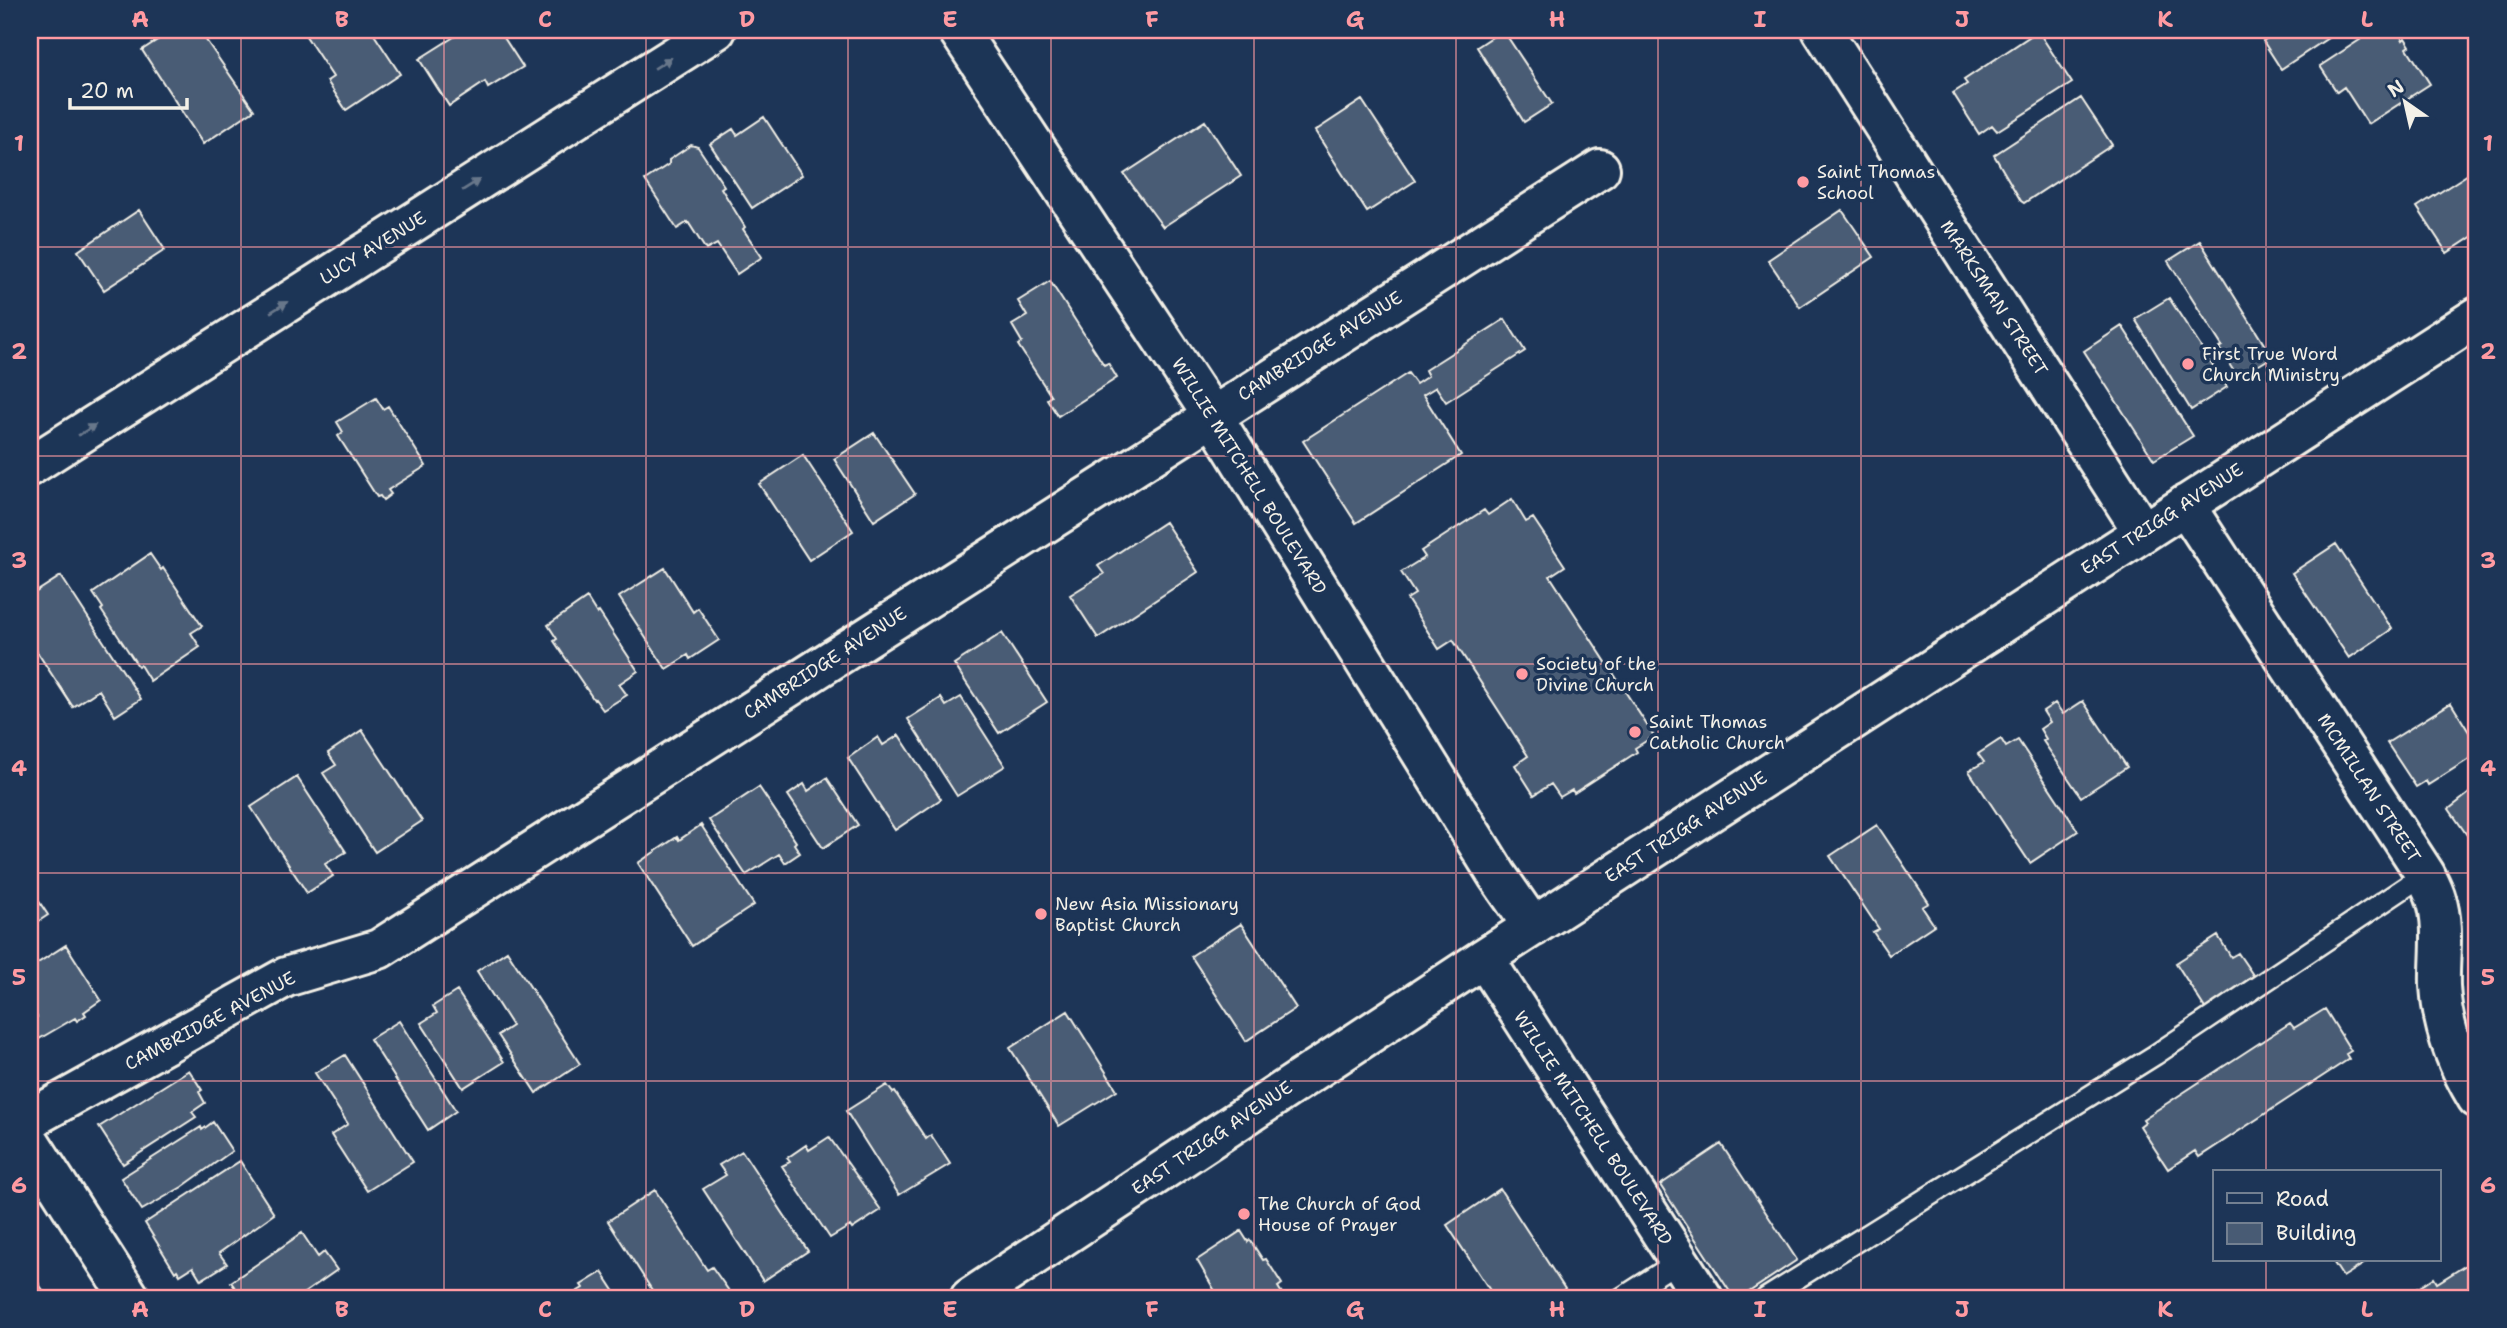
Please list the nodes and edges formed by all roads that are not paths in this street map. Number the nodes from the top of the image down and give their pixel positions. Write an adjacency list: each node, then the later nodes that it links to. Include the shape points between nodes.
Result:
1 (716, 30): 7 (street, LUCY AVENUE, one-way to 1)
2 (958, 30): 6 (street, WILLIE MITCHELL BOULEVARD)
3 (1822, 30): 9 (street, MARKSMAN STREET)
4 (1600, 169): 6 (street, CAMBRIDGE AVENUE)
5 (2477, 317): 8 (street, EAST TRIGG AVENUE)
6 (1212, 415): 11 (street, WILLIE MITCHELL BOULEVARD); 14 (street, CAMBRIDGE AVENUE, via 379,949 286,976)
7 (30, 466)
8 (2185, 505): 9 (street, EAST TRIGG AVENUE); 10 (street, MCMILLAN STREET)
9 (2143, 532): 11 (street, EAST TRIGG AVENUE)
10 (2425, 874): 13 (street, MCMILLAN STREET, via 2437,900 2445,1024); 21 (lane, via 2155,1055)
11 (1533, 927): 12 (street, EAST TRIGG AVENUE)
12 (1484, 958): 16 (street, WILLIE MITCHELL BOULEVARD); 18 (street, EAST TRIGG AVENUE)
13 (2477, 1098)
14 (30, 1119)
15 (30, 1142): 17 (street)
16 (1679, 1261): 19 (lane); 20 (street, WILLIE MITCHELL BOULEVARD)
17 (130, 1298)
18 (970, 1298)
19 (1621, 1298)
20 (1703, 1298)
21 (1766, 1298)

